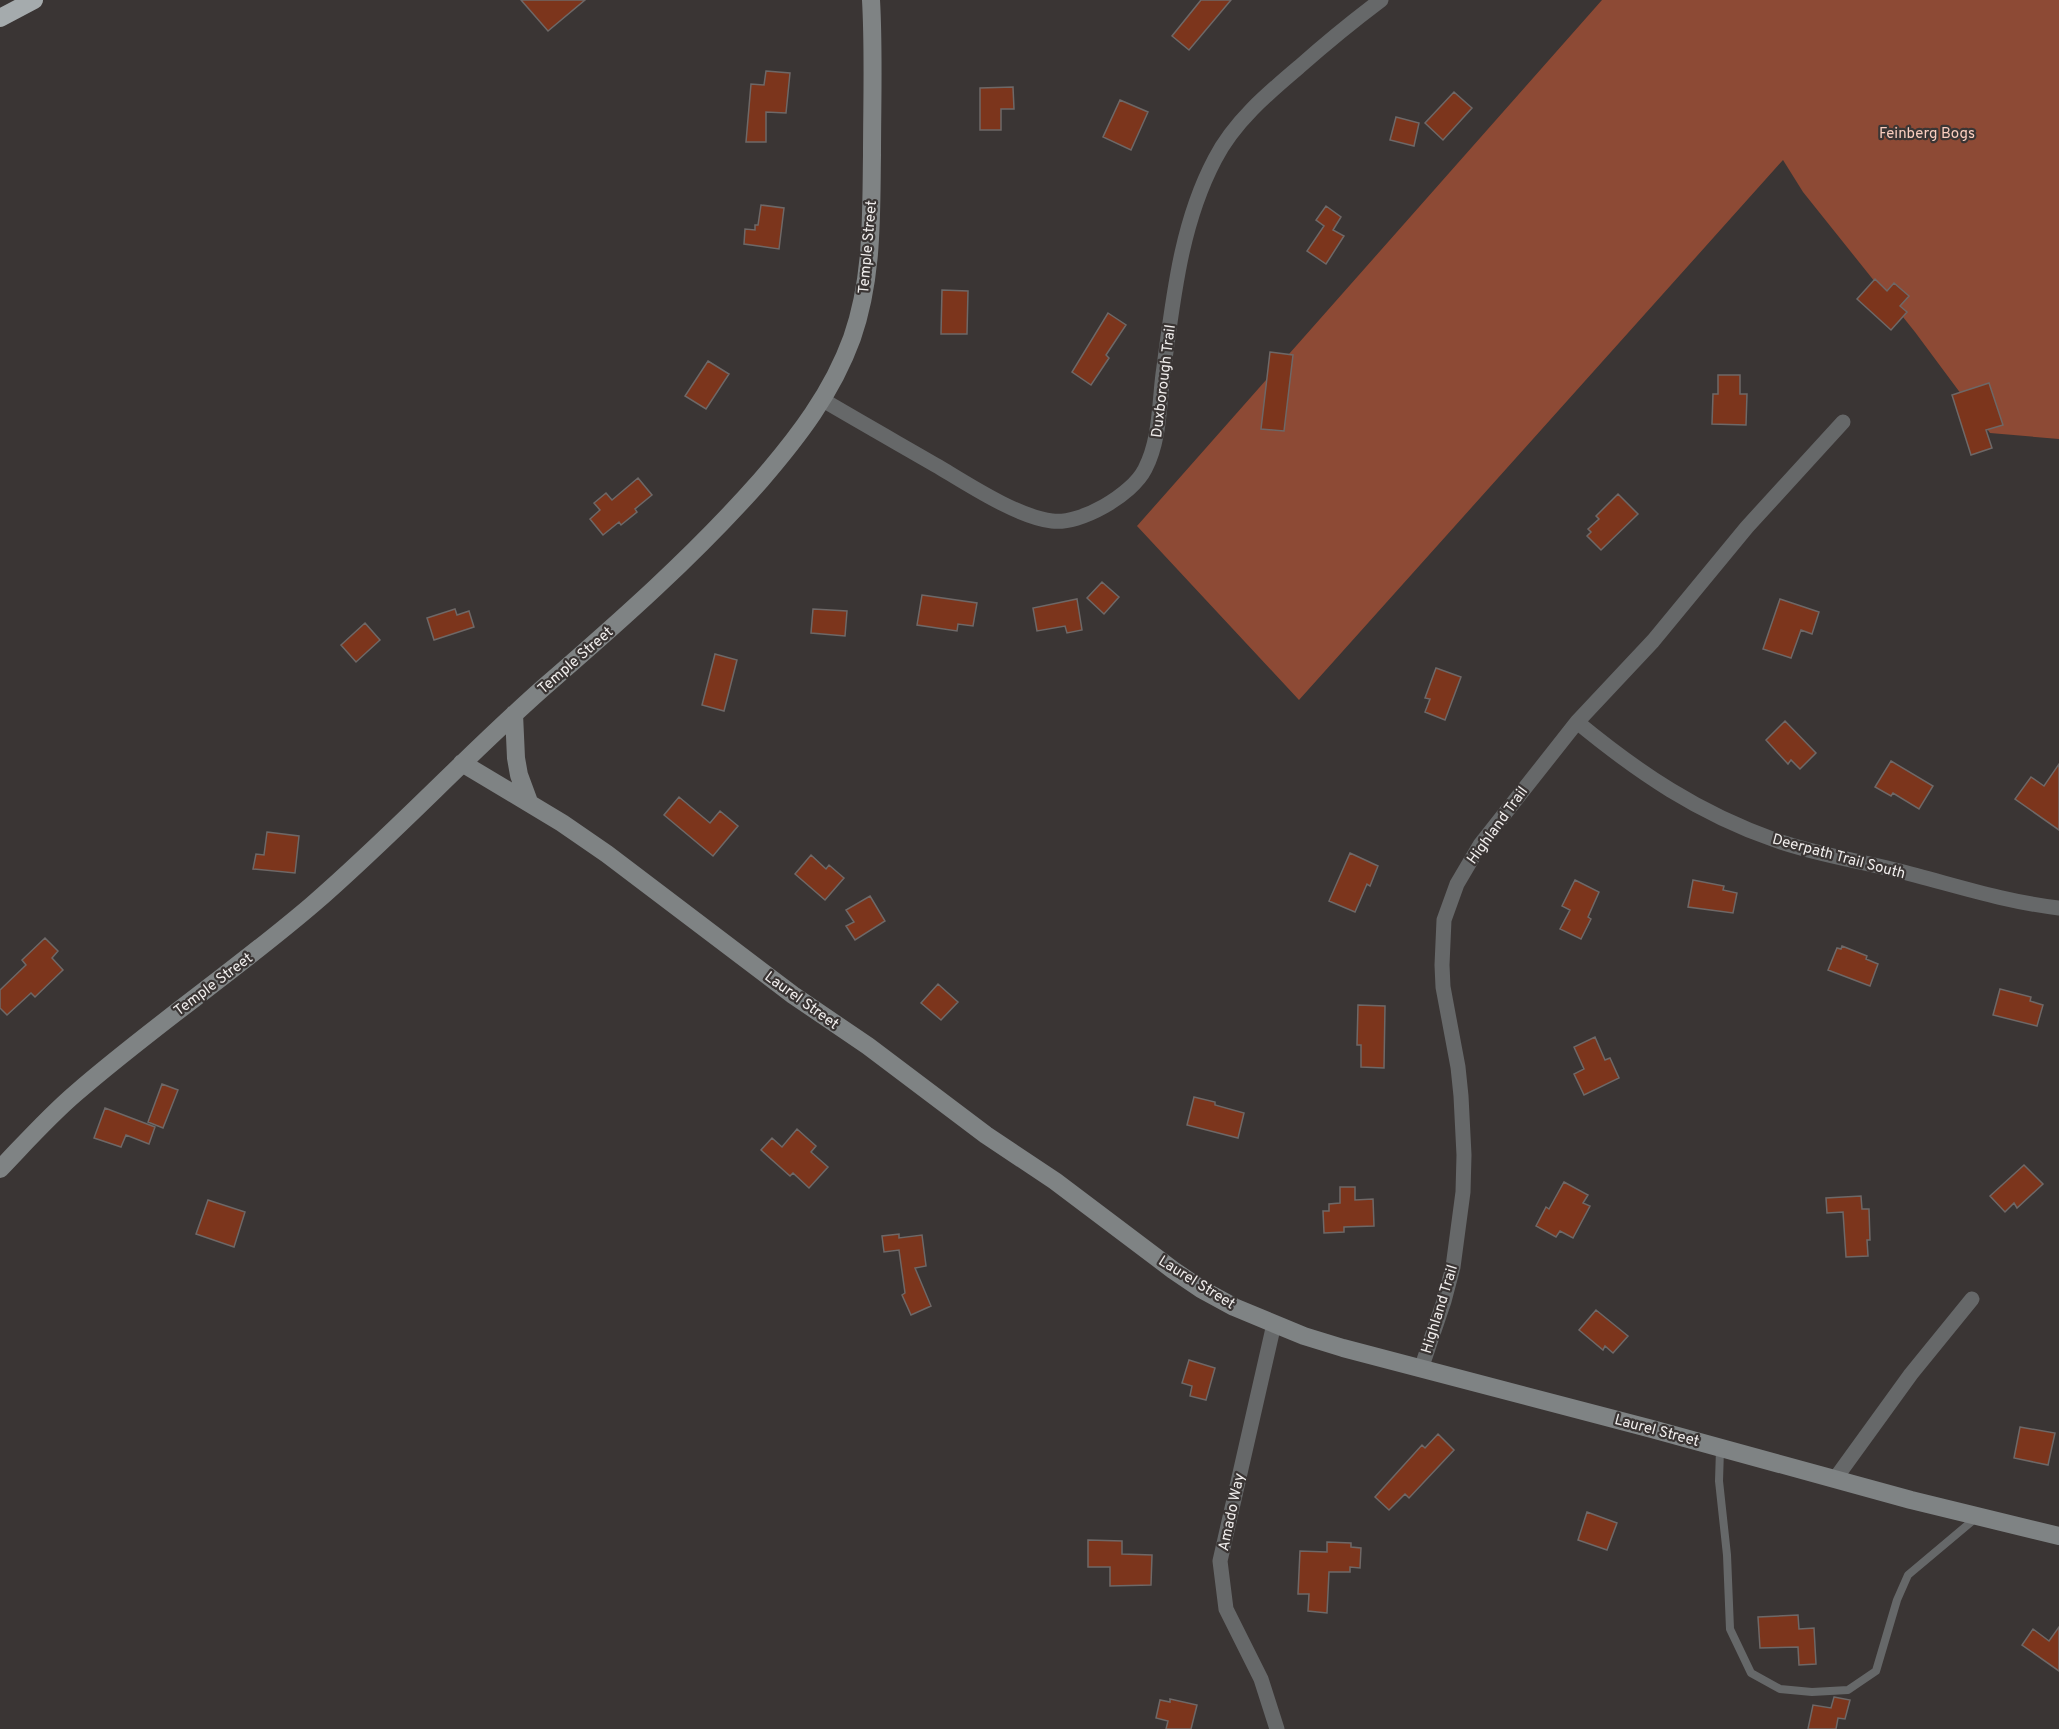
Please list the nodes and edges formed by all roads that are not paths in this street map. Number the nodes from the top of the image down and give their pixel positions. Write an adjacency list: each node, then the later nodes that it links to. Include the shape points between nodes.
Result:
1 (34, 0): 4 (highway)
2 (871, 0): 5 (main road, Temple Street, via 870,251 852,337)
3 (1381, 0): 5 (street, Duxborough Trail, via 1259,104 1226,139 1214,159 1196,202 1180,262 1155,445 1145,471 1110,503 1073,519 1054,522 1035,518)
4 (0, 18)
5 (823, 400): 7 (main road, Temple Street, via 780,458 704,543)
6 (1843, 422): 8 (street, Highland Trail, via 1747,527 1653,641)
7 (514, 714): 9 (main road, Temple Street); 10 (main road, via 516,758)
8 (1576, 722): 11 (street, Deerpath Trail South, via 1663,786 1775,840 1980,894); 15 (street, Highland Trail, via 1480,845 1457,884 1444,920 1443,987 1461,1096 1463,1192 1453,1267)
9 (462, 763): 10 (main road, Laurel Street); 12 (main road, Temple Street, via 333,887 106,1067)
10 (529, 802): 14 (main road, Laurel Street, via 607,854 793,995 1173,1270 1226,1302)
11 (2059, 908)
12 (0, 1169)
13 (1971, 1299): 17 (street)
14 (1274, 1324): 15 (main road, Laurel Street); 20 (street, Amado Way, via 1220,1561 1226,1609 1261,1679)
15 (1421, 1369): 16 (main road, Laurel Street)
16 (1720, 1448): 17 (main road, Laurel Street); 18 (lane, via 1730,1629 1751,1673 1780,1689 1848,1690 1876,1671 1908,1575)
17 (1835, 1479): 18 (main road, Laurel Street)
18 (1978, 1516): 19 (main road, Laurel Street)
19 (2059, 1536)
20 (1277, 1729)

